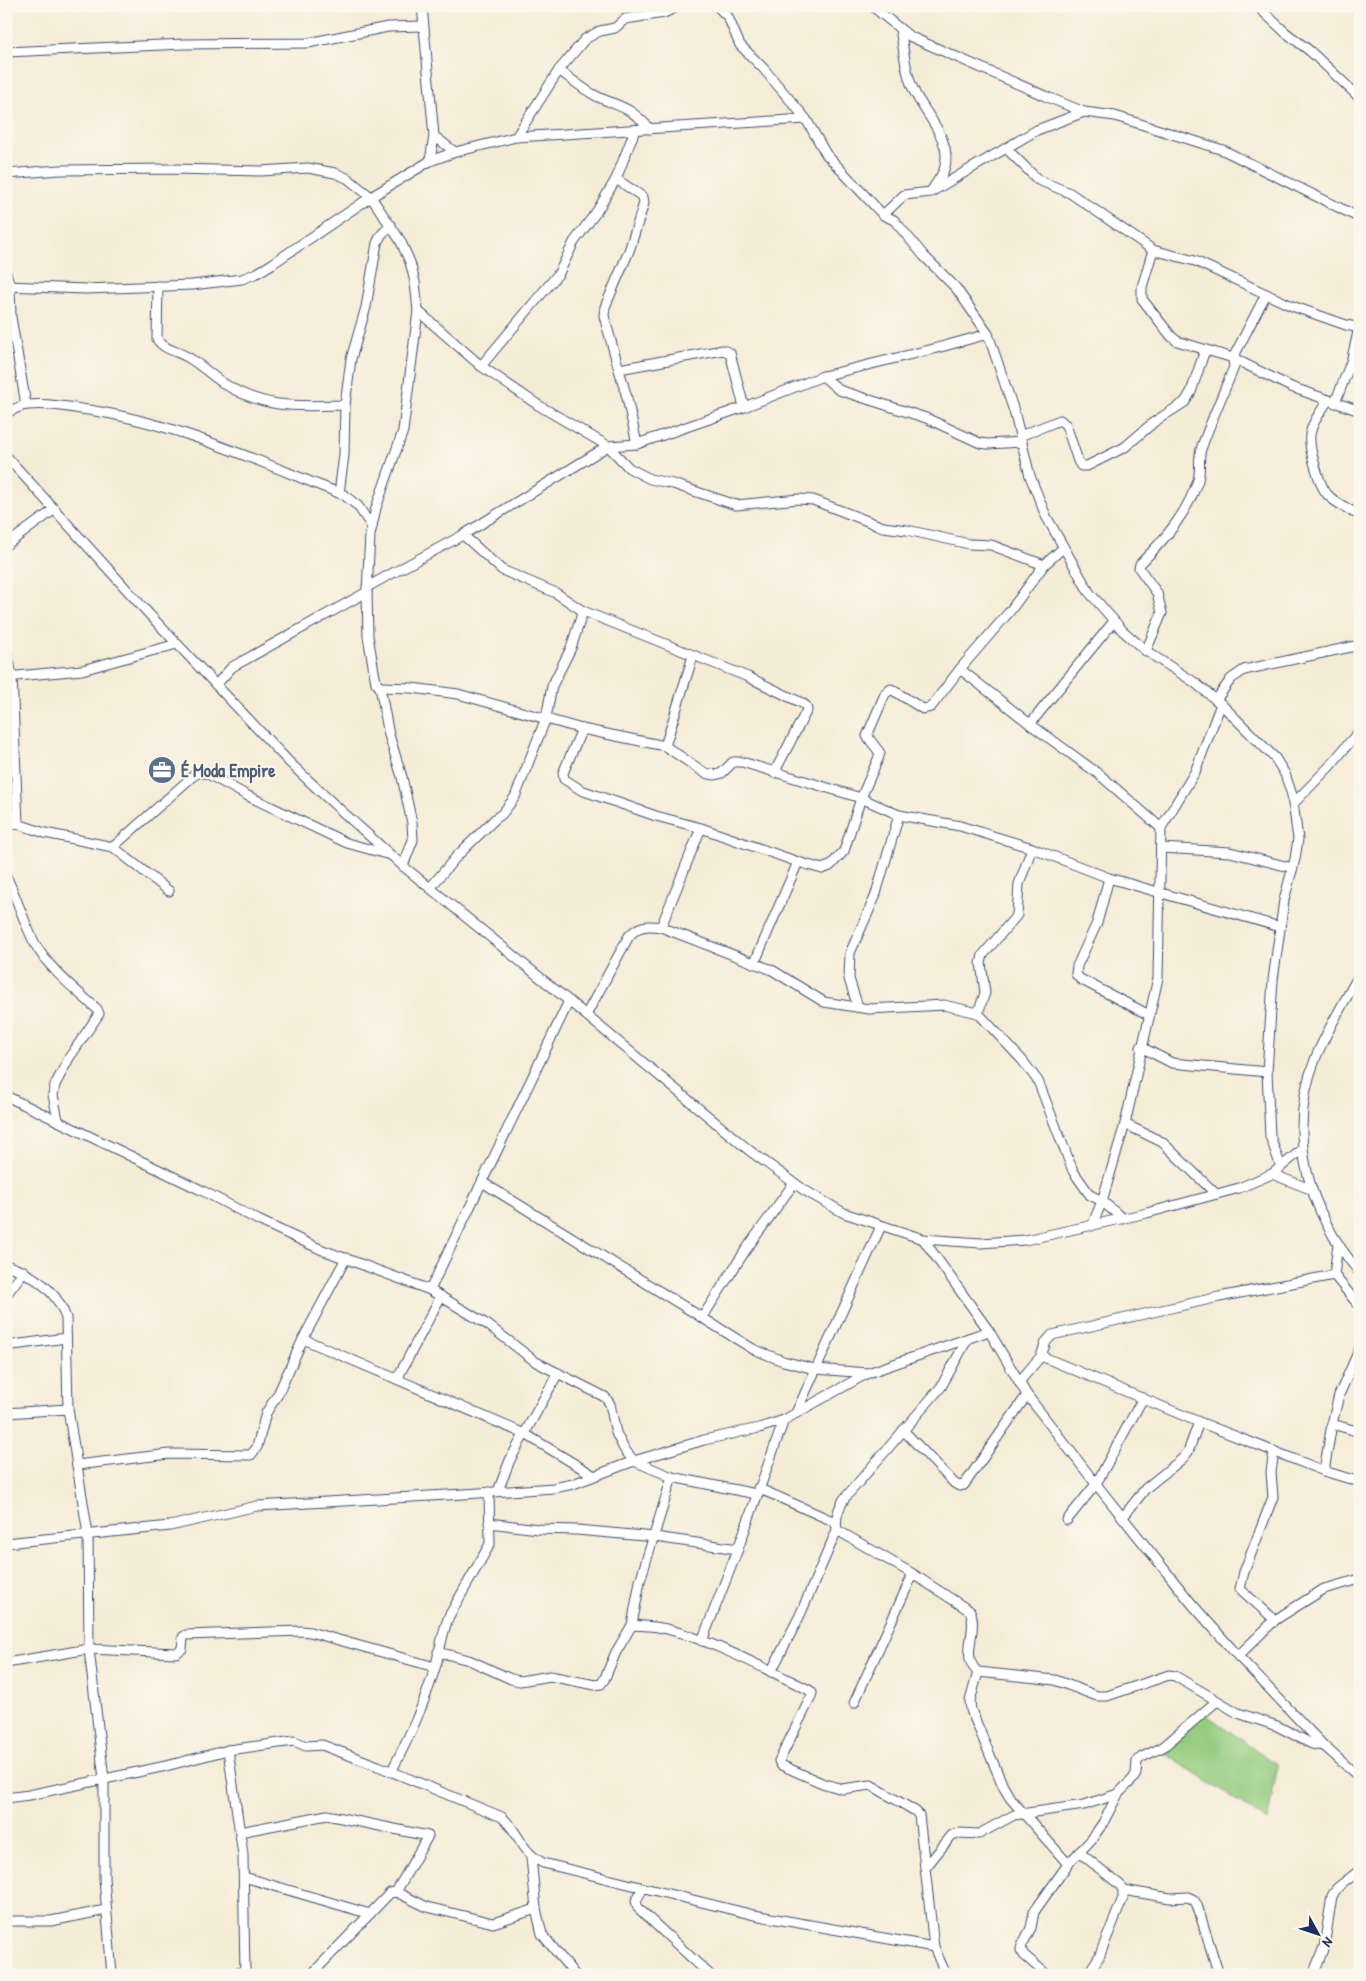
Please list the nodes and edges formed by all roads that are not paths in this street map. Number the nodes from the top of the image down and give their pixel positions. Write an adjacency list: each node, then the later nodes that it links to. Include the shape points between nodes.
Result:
1 (422, 6): 6 (street)
2 (679, 6): 9 (street, via 664,13 625,18 615,28 591,34)
3 (717, 6): 12 (street, via 728,18 740,44)
4 (872, 6): 7 (street)
5 (1257, 6): 10 (street)
6 (423, 26): 8 (street, via 388,27 308,44 184,44); 15 (street)
7 (900, 29): 11 (street, via 909,36); 22 (street, via 910,81 942,140 945,168)
8 (6, 52)
9 (559, 70): 13 (street, via 597,96 628,108); 16 (street)
10 (1360, 98)
11 (1084, 112): 17 (street, via 1050,124); 25 (street, via 1115,116 1223,150)
12 (806, 119): 13 (street); 24 (street, via 826,154)
13 (650, 129): 14 (street)
14 (635, 130): 16 (street); 21 (street)
15 (434, 136): 18 (street); 19 (street)
16 (516, 136): 18 (street)
17 (1006, 148): 22 (street); 27 (street, via 1038,180 1070,193)
18 (455, 152): 19 (street)
19 (430, 161): 23 (street)
20 (6, 174): 23 (street, via 60,170 261,171 308,168 346,178)
21 (616, 180): 37 (street, via 574,242 554,281); 38 (street, via 639,193 644,203 629,251 605,307 604,316)
22 (931, 192): 24 (street, via 904,195)
23 (371, 197): 26 (street); 30 (street, via 257,273 242,279)
24 (884, 214): 34 (street, via 894,220 956,288)
25 (1360, 218)
26 (391, 225): 32 (street, via 410,262); 42 (street, via 381,236 374,254 366,307 352,350)
27 (1153, 250): 31 (street, via 1195,261); 35 (street, via 1142,287 1142,299 1176,341)
28 (6, 273): 29 (street)
29 (8, 286): 30 (street, via 86,289); 41 (street)
30 (158, 286): 42 (street, via 157,339 161,345 188,357 224,383 272,404)
31 (1266, 294): 33 (street); 36 (street)
32 (418, 311): 37 (street); 53 (street, via 403,431)
33 (1360, 328): 40 (street, via 1352,362)
34 (988, 334): 39 (street); 46 (street)
35 (1205, 350): 36 (street); 46 (street, via 1192,392 1185,402 1154,422 1125,447 1086,466 1081,466 1078,461 1066,425 1060,420)
36 (1232, 358): 40 (street, via 1290,387); 64 (street, via 1234,367 1200,452 1198,480 1175,526 1140,564 1139,568 1158,593 1162,613)
37 (481, 366): 48 (street, via 538,405)
38 (619, 369): 43 (street, via 727,350); 47 (street)
39 (823, 376): 43 (street); 46 (street, via 839,390 926,418 980,443)
40 (1331, 402): 44 (street); 52 (street, via 1311,427 1309,447 1327,495)
41 (26, 405): 45 (street); 50 (street, via 62,406 132,418 234,450)
42 (345, 405): 50 (street)
43 (744, 408): 47 (street)
44 (1360, 411)
45 (6, 412)
46 (1021, 439): 56 (street, via 1030,476)
47 (637, 444): 48 (street)
48 (608, 446): 54 (street); 57 (street, via 639,474 723,502 736,505 813,500 883,527 991,545)
49 (6, 456): 51 (street)
50 (339, 493): 53 (street, via 352,500)
51 (55, 510): 55 (street); 61 (street)
52 (1360, 516)
53 (372, 527): 58 (street)
54 (463, 535): 58 (street); 59 (street, via 502,570 556,593)
55 (6, 545)
56 (1063, 548): 57 (street); 60 (street, via 1089,592)
57 (1044, 565): 66 (street)
58 (367, 590): 68 (street, via 232,667); 69 (street, via 368,636 376,683)
59 (583, 611): 65 (street); 71 (street, via 571,648 552,686)
60 (1114, 621): 64 (street); 72 (street)
61 (177, 644): 67 (street, via 82,670); 68 (street)
62 (1360, 645): 70 (street, via 1244,670 1231,679)
63 (6, 648): 67 (street)
64 (1146, 651): 70 (street)
65 (693, 656): 75 (street); 76 (street, via 748,677 806,706 807,710)
66 (960, 669): 72 (street); 77 (street, via 927,709 891,689 885,694 867,736 880,753)
67 (9, 677): 80 (street)
68 (216, 685): 87 (street, via 289,762)
69 (380, 687): 71 (street, via 458,694); 89 (street, via 412,823 413,840)
70 (1219, 702): 78 (street, via 1275,758 1285,774); 83 (street, via 1195,772)
71 (546, 718): 73 (street); 93 (street, via 509,807 465,847)
72 (1030, 724): 83 (street, via 1100,775)
73 (582, 729): 75 (street); 82 (street, via 563,774 564,779 581,790)
74 (1360, 730): 78 (street)
75 (665, 746): 76 (street, via 705,773 722,773 733,762)
76 (774, 773): 77 (street)
77 (861, 798): 79 (street); 88 (street, via 839,858 822,869)
78 (1293, 804): 90 (street, via 1298,839)
79 (899, 814): 85 (street, via 960,826); 101 (street, via 875,897 850,953 849,979)
80 (18, 824): 81 (street); 84 (street, via 45,834)
81 (6, 826)
82 (701, 828): 88 (street); 96 (street)
83 (1161, 828): 86 (street)
84 (113, 847): 87 (street, via 200,772 338,839); 94 (street)
85 (1032, 848): 92 (street); 102 (street, via 1019,884 1017,915 980,962 985,993)
86 (1161, 848): 90 (street, via 1230,852); 95 (street)
87 (390, 855): 89 (street)
88 (798, 862): 98 (street)
89 (403, 866): 93 (street)
90 (1293, 868): 97 (street)
91 (6, 876): 108 (street, via 35,943 54,970 99,1014 55,1085 53,1095)
92 (1109, 878): 95 (street); 104 (street, via 1097,923 1076,974)
93 (430, 888): 100 (street)
94 (169, 891)
95 (1160, 893): 97 (street); 104 (street, via 1159,963)
96 (661, 927): 98 (street); 103 (street, via 645,925 629,936)
97 (1280, 927): 106 (street)
98 (754, 964): 101 (street, via 772,970 824,1002)
99 (1360, 973): 110 (street, via 1316,1057 1309,1080)
100 (569, 1001): 103 (street); 113 (street)
101 (858, 1007): 102 (street, via 882,1009 944,1005)
102 (978, 1012): 117 (street, via 1038,1081 1072,1171 1090,1196)
103 (586, 1015): 114 (street)
104 (1149, 1015): 105 (street)
105 (1141, 1047): 106 (street, via 1172,1062); 109 (street)
106 (1267, 1072): 111 (street, via 1270,1136)
107 (7, 1098): 108 (street)
108 (58, 1120): 123 (street, via 258,1220)
109 (1125, 1124): 116 (street, via 1162,1142); 117 (street)
110 (1303, 1149): 111 (street); 115 (street)
111 (1281, 1167): 112 (street)
112 (1272, 1174): 115 (street); 116 (street)
113 (482, 1182): 128 (street); 132 (street)
114 (794, 1184): 119 (street, via 844,1213); 132 (street)
115 (1310, 1189): 122 (street)
116 (1216, 1194): 118 (street)
117 (1102, 1201): 118 (street); 120 (street)
118 (1123, 1219): 120 (street)
119 (880, 1226): 121 (street); 140 (street)
120 (1092, 1226): 121 (street, via 1005,1242)
121 (923, 1239): 133 (street)
122 (1338, 1244): 126 (street); 127 (street)
123 (346, 1258): 128 (street); 136 (street)
124 (6, 1265): 125 (street)
125 (24, 1271): 129 (street); 134 (street, via 35,1277 63,1309)
126 (1360, 1273)
127 (1334, 1275): 131 (street); 139 (street, via 1052,1334)
128 (430, 1290): 130 (street)
129 (6, 1295)
130 (441, 1296): 141 (street, via 488,1325 536,1362); 143 (street)
131 (1360, 1307)
132 (702, 1318): 140 (street, via 753,1349)
133 (989, 1330): 135 (street); 144 (street)
134 (66, 1338): 137 (street); 147 (street)
135 (968, 1338): 142 (street); 153 (street, via 941,1387)
136 (303, 1339): 143 (street); 158 (street, via 266,1413 251,1455 168,1454)
137 (6, 1346)
138 (1360, 1348): 152 (street, via 1339,1395)
139 (1041, 1356): 144 (street); 146 (street)
140 (815, 1369): 142 (street); 149 (street)
141 (558, 1373): 155 (street); 157 (street, via 606,1397 616,1432)
142 (868, 1373): 149 (street)
143 (397, 1380): 155 (street)
144 (1019, 1382): 145 (street)
145 (1028, 1395): 153 (street, via 964,1485 954,1483); 163 (street)
146 (1143, 1398): 151 (street); 163 (street)
147 (68, 1409): 148 (street); 158 (street)
148 (6, 1413)
149 (796, 1413): 150 (street)
150 (784, 1420): 157 (street); 164 (street)
151 (1198, 1422): 156 (street); 166 (street, via 1188,1452 1146,1488)
152 (1332, 1424): 154 (street); 159 (street)
153 (903, 1430): 169 (street, via 844,1499)
154 (1360, 1432)
155 (525, 1434): 160 (street); 165 (street)
156 (1274, 1451): 159 (street); 176 (street, via 1271,1472 1273,1498 1240,1589)
157 (634, 1461): 160 (street); 161 (street)
158 (77, 1465): 170 (street)
159 (1324, 1472): 162 (street)
160 (593, 1475): 165 (street, via 554,1488)
161 (672, 1477): 164 (street); 171 (street)
162 (1360, 1482)
163 (1096, 1484): 166 (street); 167 (street)
164 (757, 1491): 169 (street); 173 (street)
165 (494, 1492): 168 (street); 170 (street, via 257,1506 170,1526)
166 (1123, 1517): 181 (street)
167 (1067, 1520)
168 (489, 1523): 171 (street); 180 (street, via 490,1544 449,1616)
169 (836, 1526): 174 (street); 184 (street, via 800,1615)
170 (88, 1534): 172 (street); 179 (street)
171 (655, 1538): 173 (street); 177 (street, via 640,1581)
172 (6, 1543)
173 (738, 1549): 178 (street)
174 (913, 1574): 185 (street, via 970,1611 974,1620 969,1660); 187 (street)
175 (1360, 1579): 176 (street, via 1324,1589)
176 (1275, 1620): 181 (street)
177 (632, 1625): 178 (street, via 668,1629); 180 (street, via 604,1680 596,1685 550,1676 520,1681 470,1660)
178 (702, 1641): 184 (street)
179 (90, 1649): 182 (street); 183 (street, via 176,1654 182,1649 186,1635 302,1631); 194 (street)
180 (438, 1652): 183 (street)
181 (1238, 1656): 188 (street)
182 (6, 1663)
183 (435, 1667): 192 (street, via 413,1730)
184 (771, 1672): 202 (street, via 812,1693 779,1761 781,1766 842,1789 871,1785 915,1810 921,1821)
185 (978, 1672): 186 (street, via 1056,1680 1097,1696 1107,1696 1169,1675); 197 (street, via 970,1701 973,1716 1003,1786)
186 (1217, 1701): 189 (street, via 1238,1713); 195 (street, via 1162,1747 1137,1761 1134,1779)
187 (854, 1703)
188 (1296, 1716): 189 (street); 190 (street)
189 (1286, 1730): 190 (street, via 1312,1744)
190 (1324, 1746): 193 (street)
191 (228, 1750): 192 (street, via 294,1741 306,1746 322,1746); 194 (street); 198 (street)
192 (391, 1772): 200 (street, via 502,1817 513,1827)
193 (1360, 1778)
194 (104, 1779): 196 (street); 209 (street)
195 (1118, 1794): 197 (street, via 1084,1805); 199 (street, via 1103,1823)
196 (6, 1798)
197 (1024, 1814): 201 (street); 202 (street, via 1014,1815 979,1834 952,1835)
198 (240, 1832): 204 (street); 207 (street, via 327,1814 428,1836)
199 (1079, 1852): 201 (street); 206 (street)
200 (531, 1857): 205 (street, via 543,1864); 208 (street)
201 (1068, 1864): 220 (street, via 1034,1912 1021,1950)
202 (926, 1867): 212 (street)
203 (1360, 1870): 223 (street, via 1332,1896 1324,1947)
204 (244, 1878): 210 (street); 213 (street)
205 (643, 1888): 212 (street, via 754,1916); 218 (street, via 636,1900 638,1908)
206 (1124, 1890): 221 (street, via 1124,1898 1104,1948); 222 (street, via 1194,1900)
207 (396, 1892): 208 (street, via 427,1907 493,1923); 210 (street, via 390,1893)
208 (536, 1909): 217 (street, via 542,1934)
209 (106, 1910): 211 (street, via 51,1921); 214 (street)
210 (370, 1914): 216 (street)
211 (6, 1921)
212 (934, 1947): 219 (street)
213 (245, 1973): 215 (street)
214 (112, 1975)
215 (227, 1975)
216 (311, 1975)
217 (575, 1975)
218 (710, 1975)
219 (946, 1975)
220 (1047, 1975)
221 (1087, 1975)
222 (1219, 1975)
223 (1313, 1975)

